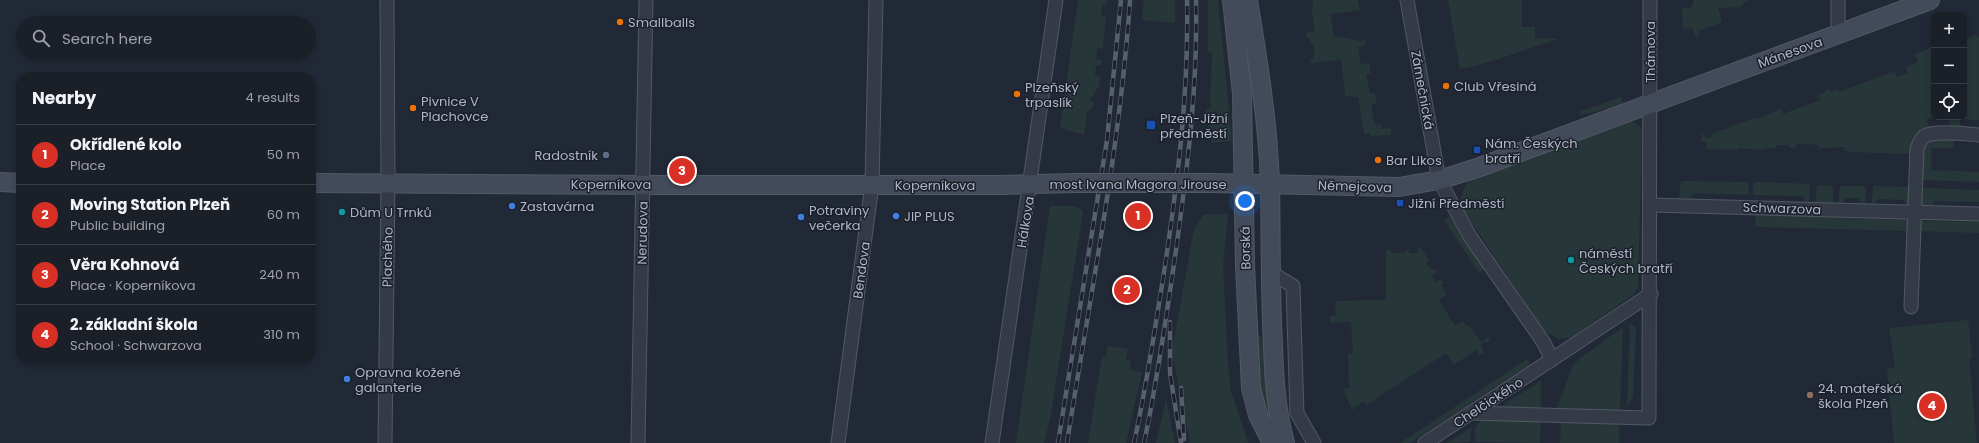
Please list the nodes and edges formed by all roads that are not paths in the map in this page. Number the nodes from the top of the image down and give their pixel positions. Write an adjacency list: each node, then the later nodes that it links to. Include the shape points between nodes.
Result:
1 (387, 0): 17 (street, Plachého)
2 (646, 0): 23 (street, Nerudova)
3 (876, 0): 21 (street, Bendova)
4 (1056, 0): 22 (street, Hálkova)
5 (1232, 0): 19 (street, Borská, via 1242,94)
6 (1248, 0): 20 (street, Borská, via 1259,65)
7 (1407, 0): 14 (street, Zámečnická)
8 (1650, 0): 12 (street, Thámova)
9 (1838, 0): 11 (street)
10 (1930, 0): 11 (street, Mánesova)
11 (1838, 34): 12 (street, Mánesova)
12 (1650, 103): 14 (street); 24 (street)
13 (1979, 135): 25 (street, via 1925,136 1917,150)
14 (1439, 180): 20 (street, Němejcova, via 1399,187); 30 (street, via 1471,238 1544,343)
15 (0, 182): 18 (street)
16 (316, 182): 17 (street, Koperníkova)
17 (388, 182): 23 (street, Koperníkova); 32 (street, Plachého)
18 (16, 183)
19 (1244, 183): 20 (street, most Ivana Magora Jirouse); 22 (street, most Ivana Magora Jirouse, bridge); 36 (street, Borská, via 1251,388 1258,415)
20 (1270, 183): 27 (street, Borská)
21 (872, 184): 22 (street, Koperníkova); 23 (street, Koperníkova); 34 (street, Bendova)
22 (1030, 184): 35 (street, Hálkova)
23 (643, 185): 33 (street, Nerudova)
24 (1650, 205): 25 (street, Schwarzova); 28 (street)
25 (1914, 212): 26 (street, Schwarzova); 29 (street)
26 (1979, 214)
27 (1270, 272): 37 (street, Borská, via 1277,415); 38 (street, Borská, via 1293,286 1297,413)
28 (1650, 294): 30 (street); 31 (street, via 1649,418)
29 (1911, 307)
30 (1552, 360): 31 (street, Chelčického)
31 (1470, 413): 39 (street, Chelčického)
32 (385, 443)
33 (638, 443)
34 (838, 443)
35 (992, 443)
36 (1272, 443)
37 (1285, 443)
38 (1314, 443)
39 (1425, 443)

